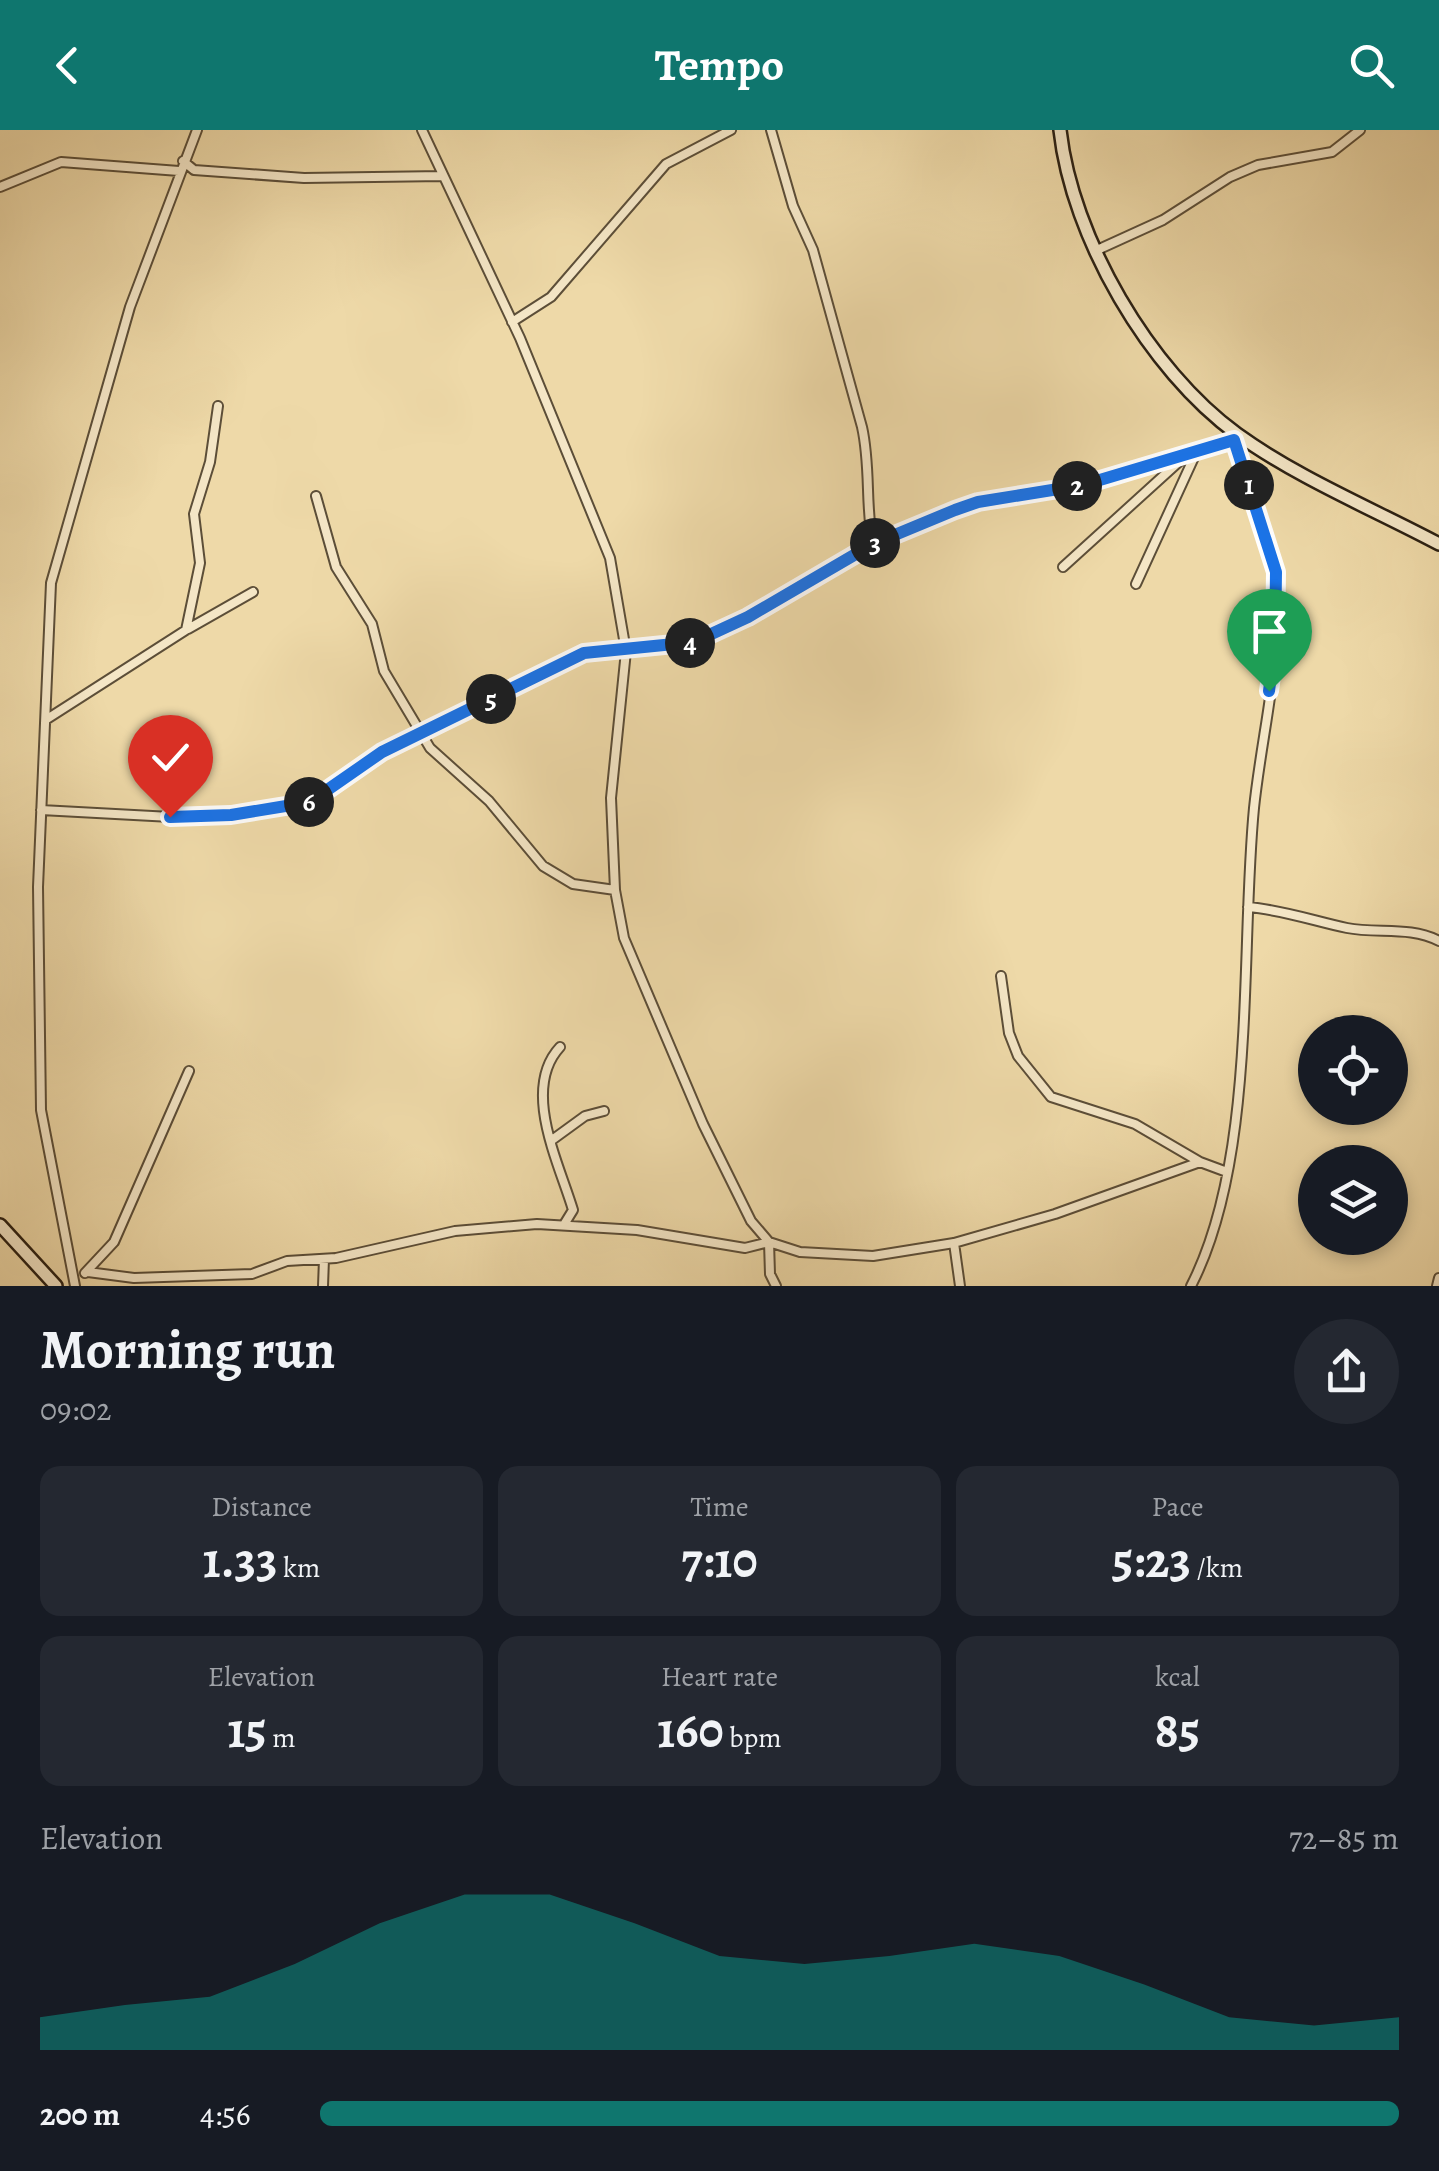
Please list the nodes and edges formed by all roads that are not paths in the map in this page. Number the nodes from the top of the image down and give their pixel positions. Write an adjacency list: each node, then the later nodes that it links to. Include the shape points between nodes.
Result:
1 (197, 130): 7 (street)
2 (422, 130): 9 (street)
3 (731, 130): 13 (street, via 666,164 551,297)
4 (771, 130): 19 (street, via 813,250 865,440)
5 (1060, 130): 12 (street, via 1068,181)
6 (1360, 130): 12 (street, via 1332,152 1230,177 1163,220)
7 (181, 166): 8 (street); 10 (street); 11 (street, via 61,162)
8 (194, 170): 9 (street, via 304,178); 10 (street)
9 (443, 176): 13 (street)
10 (175, 181): 26 (street, via 55,559)
11 (0, 187)
12 (1095, 250): 15 (street, via 1172,372)
13 (512, 322): 25 (street, via 610,558)
14 (218, 406): 24 (street, via 194,514 200,562)
15 (1234, 436): 16 (street); 20 (street); 30 (street, via 1276,572 1275,646)
16 (1196, 453): 17 (street); 22 (street)
17 (1185, 457): 19 (street, via 1083,485 978,502); 21 (street)
18 (316, 496): 27 (street, via 336,567 372,624 384,671)
19 (873, 544): 25 (street, via 714,635)
20 (1439, 544)
21 (1064, 567)
22 (1136, 584)
23 (253, 592): 24 (street)
24 (186, 630): 26 (street)
25 (626, 651): 27 (street, via 563,661); 29 (street, via 611,798)
26 (48, 719): 28 (street)
27 (421, 734): 28 (street, via 368,761 325,794 289,808 170,817); 29 (street, via 543,866 572,884)
28 (42, 810): 45 (street, via 41,1110)
29 (615, 890): 41 (street, via 624,938 653,1013 752,1222)
30 (1248, 906): 31 (street); 38 (street)
31 (1439, 941)
32 (1001, 976): 37 (street, via 1009,1033 1038,1086 1067,1106 1150,1131)
33 (560, 1047): 36 (street, via 543,1083)
34 (189, 1071): 44 (street, via 132,1207)
35 (604, 1111): 36 (street)
36 (552, 1140): 39 (street, via 573,1210)
37 (1200, 1162): 38 (street); 42 (street)
38 (1228, 1172): 52 (street, via 1218,1226)
39 (561, 1224): 41 (street, via 745,1248); 43 (street, via 455,1231)
40 (0, 1225): 47 (street)
41 (769, 1242): 42 (street, via 833,1256); 50 (street)
42 (954, 1243): 51 (street)
43 (324, 1259): 44 (street, via 287,1261 252,1274 134,1278); 49 (street)
44 (88, 1272): 45 (street)
45 (76, 1275): 48 (street)
46 (1439, 1278): 53 (street)
47 (56, 1286)
48 (75, 1286)
49 (324, 1286)
50 (776, 1286)
51 (960, 1286)
52 (1191, 1286)
53 (1437, 1286)

